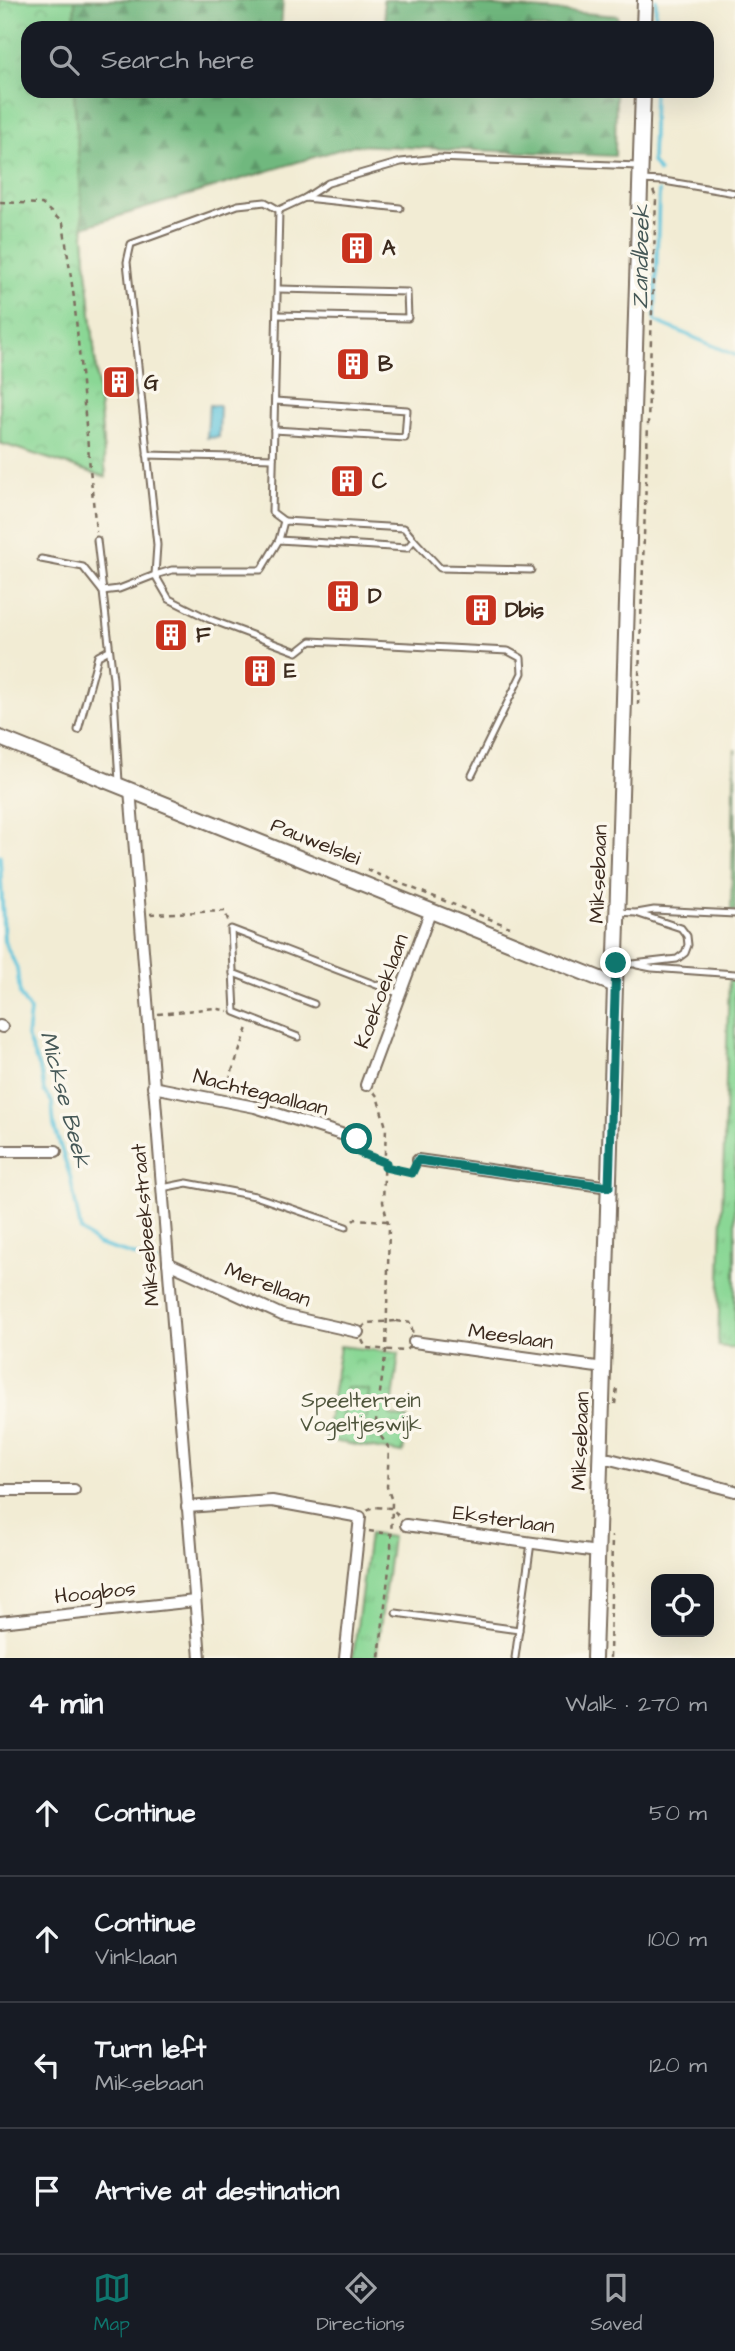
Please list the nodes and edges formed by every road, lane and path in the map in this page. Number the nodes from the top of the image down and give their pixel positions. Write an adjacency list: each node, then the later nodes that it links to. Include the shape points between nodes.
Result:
1 (645, 0): 2 (street)
2 (644, 21)
3 (643, 98): 4 (street, Miksebaan)
4 (640, 173): 5 (lane); 6 (lane, via 438,158 401,162 328,183); 30 (street, Miksebaan)
5 (735, 193)
6 (305, 198): 8 (lane); 9 (lane)
7 (0, 202): 17 (path, via 42,204 63,223)
8 (400, 208)
9 (279, 210): 10 (lane); 14 (lane, via 265,202 237,205 131,244 127,262)
10 (278, 289): 11 (lane); 11 (lane, via 407,292 408,318)
11 (277, 315): 12 (lane)
12 (275, 401): 13 (lane); 13 (lane, via 407,410 405,438)
13 (274, 430): 15 (lane)
14 (147, 455): 15 (lane); 22 (lane, via 157,545)
15 (274, 458): 16 (lane, via 272,512)
16 (284, 521): 18 (lane); 19 (lane, via 404,528)
17 (97, 540): 23 (lane)
18 (279, 540): 19 (lane, via 407,548); 22 (lane, via 261,570 172,570)
19 (414, 540): 21 (lane, via 440,568)
20 (41, 559): 23 (lane, via 83,567)
21 (531, 570)
22 (155, 575): 23 (lane); 27 (lane, via 169,599 208,619 297,652 312,641 508,651 521,658 522,673)
23 (102, 591): 24 (lane)
24 (109, 650): 25 (lane, via 98,656); 28 (lane)
25 (78, 730)
26 (0, 738): 28 (street, Pauwelslei)
27 (472, 775)
28 (124, 787): 29 (street, Pauwelslei); 33 (street, Miksebeekstraat)
29 (431, 910): 39 (street, Pauwelslei); 40 (street, Koekoeklaan)
30 (617, 912): 31 (lane); 35 (street, Miksebaan)
31 (636, 913): 32 (lane); 36 (lane, via 681,928 688,944 677,959)
32 (735, 914)
33 (140, 915): 34 (path, via 225,911); 43 (street, Miksebeekstraat)
34 (231, 929): 37 (lane); 40 (lane)
35 (616, 963): 36 (lane); 39 (street, Miksebaan)
36 (633, 964): 38 (lane)
37 (233, 972): 41 (lane); 42 (lane)
38 (735, 974)
39 (615, 985): 54 (street, Miksebaan)
40 (400, 993): 46 (street, Koekoeklaan)
41 (314, 1004)
42 (235, 1012): 43 (path, via 214,1008); 44 (lane)
43 (148, 1015): 47 (street, Miksebeekstraat)
44 (252, 1019): 45 (lane); 48 (path)
45 (298, 1037)
46 (366, 1085): 53 (path, via 377,1096 386,1127)
47 (153, 1087): 48 (street, Nachtegaallaan); 55 (street, Miksebeekstraat)
48 (222, 1100): 49 (street, Nachtegaallaan)
49 (357, 1139): 53 (path, via 358,1152)
50 (0, 1151): 51 (street)
51 (56, 1151)
52 (418, 1160): 53 (path, via 412,1173); 54 (street)
53 (386, 1165): 56 (path, via 383,1202)
54 (609, 1187): 63 (street, Miksebaan)
55 (162, 1188): 57 (lane, via 187,1183 255,1196); 58 (street, Miksebeekstraat)
56 (387, 1220): 57 (path, via 355,1219); 59 (path)
57 (346, 1227)
58 (167, 1263): 60 (street, Merellaan, via 282,1315); 68 (street, Miksebeekstraat)
59 (387, 1322): 60 (path, via 367,1323); 61 (path, via 411,1323); 62 (path)
60 (358, 1332): 62 (path, via 366,1348)
61 (414, 1342): 62 (path, via 405,1351); 63 (street, Meeslaan)
62 (386, 1350): 69 (path, via 375,1428 389,1448 387,1487)
63 (604, 1368): 64 (street, Miksebaan)
64 (601, 1459): 67 (street); 75 (street, Miksebaan)
65 (0, 1490): 66 (street)
66 (74, 1490)
67 (735, 1491)
68 (187, 1507): 70 (street, via 272,1501); 76 (street, Miksebeekstraat)
69 (392, 1508): 70 (path, via 373,1507); 73 (path)
70 (357, 1516): 72 (street)
71 (406, 1525): 74 (street, Eksterlaan)
72 (359, 1529): 73 (path); 81 (street)
73 (391, 1535): 82 (path)
74 (531, 1543): 75 (street, Eksterlaan); 79 (lane)
75 (597, 1552): 84 (street, Miksebaan)
76 (195, 1601): 78 (street, Hoogbos); 80 (street, Miksebeekstraat)
77 (396, 1613): 79 (lane)
78 (0, 1622)
79 (519, 1630): 83 (lane)
80 (200, 1658)
81 (345, 1658)
82 (379, 1658)
83 (515, 1658)
84 (594, 1658)

